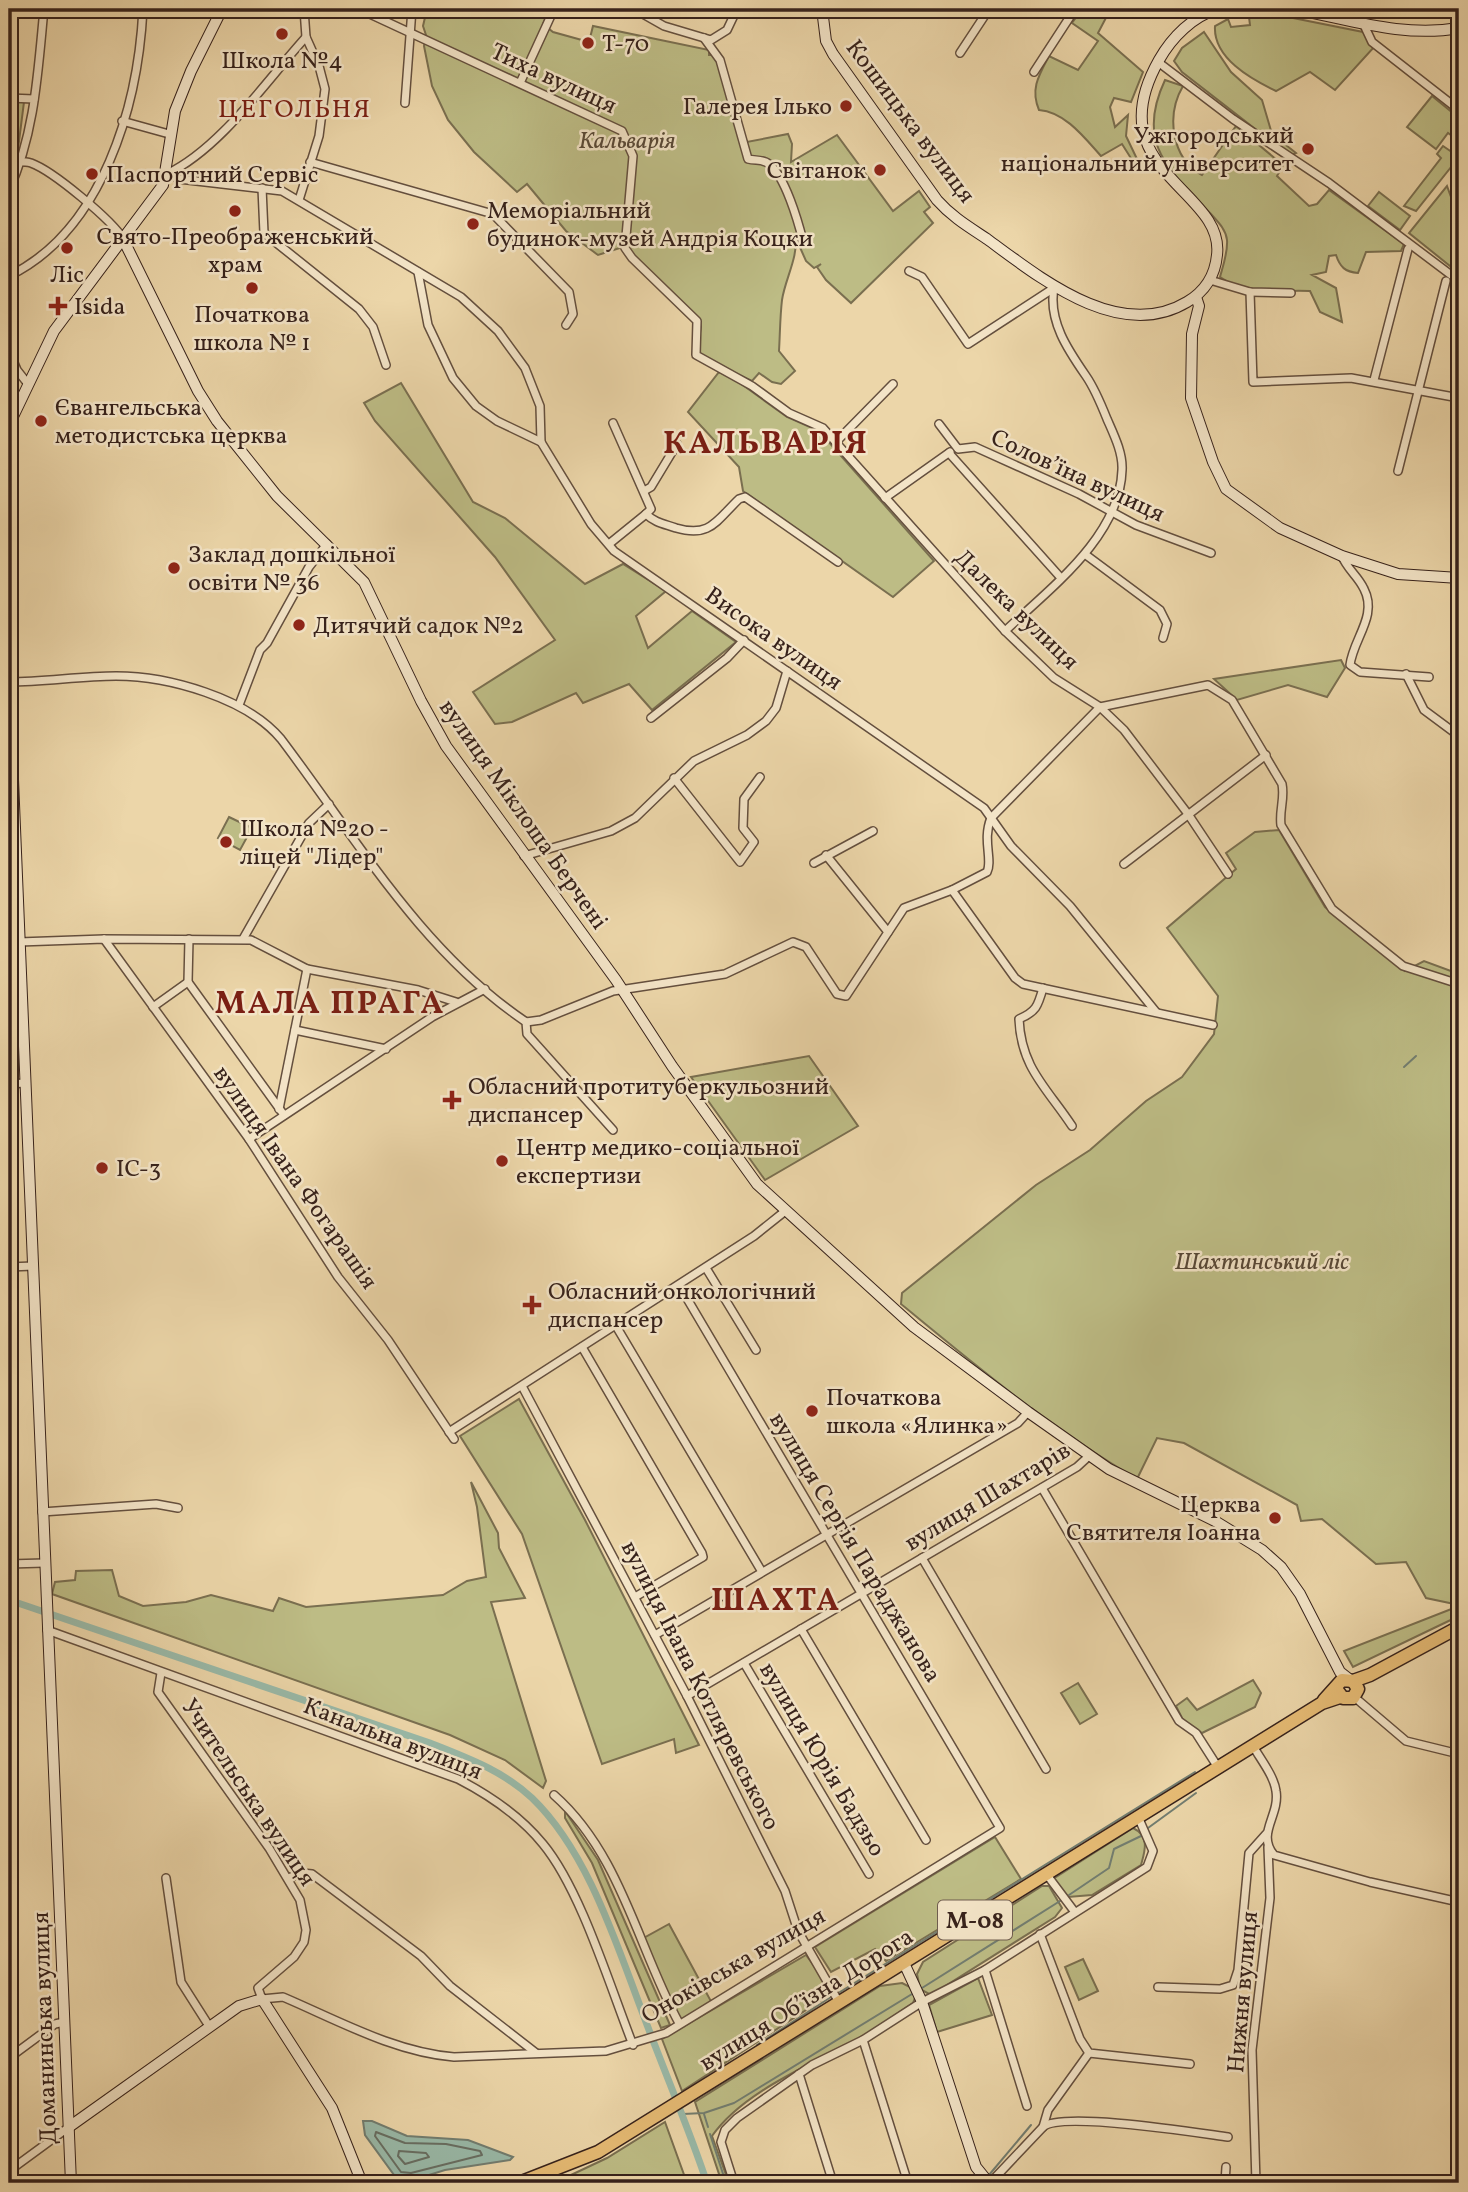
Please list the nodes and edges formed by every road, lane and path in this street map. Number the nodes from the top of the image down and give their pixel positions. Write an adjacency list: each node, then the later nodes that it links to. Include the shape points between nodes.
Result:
1 (44, 9): 26 (street)
2 (143, 9): 29 (street, via 139,52)
3 (222, 9): 30 (street, via 184,86)
4 (304, 9): 19 (street)
5 (359, 9): 18 (street, Тиха вулиця)
6 (412, 9): 18 (street)
7 (554, 9): 24 (street)
8 (634, 9): 20 (street, via 664,26)
9 (737, 9): 20 (street, via 721,36)
10 (821, 9): 48 (street, Кошицька вулиця, via 832,54 937,200 963,225)
11 (989, 9): 21 (street)
12 (1076, 9): 23 (street)
13 (1218, 9): 15 (street, Кошицька вулиця)
14 (1293, 9): 16 (street)
15 (1198, 13): 22 (street, Кошицька вулиця)
16 (1364, 25): 17 (street, via 1420,32); 28 (street, via 1373,42)
17 (1459, 28)
18 (410, 32): 24 (street, Тиха вулиця); 27 (street)
19 (306, 37): 33 (street, via 325,89 319,136); 34 (street, via 203,149)
20 (704, 38): 40 (street, via 720,60 748,159 765,162 776,171)
21 (960, 53)
22 (1156, 66): 45 (street, Кошицька вулиця, via 1142,111 1143,131 1157,162 1213,226 1218,252); 47 (street, via 1329,183)
23 (1034, 72)
24 (520, 83): 59 (street, Тиха вулиця, via 622,131 632,156 625,239 628,252 697,321 696,355)
25 (9, 98): 26 (street)
26 (34, 99): 32 (street)
27 (405, 103)
28 (1459, 110)
29 (122, 121): 30 (street); 38 (street)
30 (169, 134): 34 (street)
31 (9, 162): 32 (street)
32 (22, 162): 36 (street); 38 (street, via 36,166)
33 (310, 162): 37 (street); 52 (street, via 493,214 569,292 573,314)
34 (167, 174): 35 (street); 39 (street, via 157,197)
35 (262, 188): 37 (street); 54 (street, via 264,233 359,309 373,327)
36 (9, 190)
37 (299, 200): 43 (street)
38 (88, 204): 39 (street, via 115,226); 44 (street, via 52,248)
39 (124, 241): 56 (street, via 54,331); 74 (street, вулиця Міклоша Берчені, via 217,421 258,476)
40 (803, 241)
41 (1408, 249): 55 (street)
42 (909, 271): 48 (street, via 922,277 968,344)
43 (418, 272): 64 (street, via 468,303 518,357 538,398); 64 (street, via 436,348 464,394 497,421)
44 (9, 276)
45 (1210, 280): 49 (street); 51 (street, Кошицька вулиця)
46 (1446, 281): 58 (street)
47 (1459, 281)
48 (1054, 288): 51 (street, Кошицька вулиця, via 1135,316 1176,309); 72 (street, via 1059,333 1093,386 1121,459 1121,479)
49 (1250, 292): 50 (street); 55 (street, via 1253,382 1336,377)
50 (1291, 293)
51 (1196, 297): 78 (street, via 1191,398 1222,482 1280,528)
52 (566, 325)
53 (9, 351): 56 (street)
54 (386, 365)
55 (1374, 380): 58 (street)
56 (28, 384): 63 (street)
57 (893, 384): 65 (street)
58 (1419, 388): 60 (street); 69 (street)
59 (761, 391): 65 (street, Далека вулиця, via 789,414 823,428)
60 (1459, 398)
61 (613, 424): 70 (street)
62 (939, 424): 67 (street, Соловʼїна вулиця)
63 (9, 425)
64 (541, 442): 75 (street, Висока вулиця, via 591,524)
65 (836, 442): 71 (street, Далека вулиця)
66 (677, 444): 70 (street)
67 (958, 449): 68 (street); 72 (street, Соловʼїна вулиця, via 975,447)
68 (949, 453): 71 (street); 80 (street)
69 (1398, 471)
70 (644, 491): 73 (street, via 651,509)
71 (885, 498): 82 (street, Далека вулиця)
72 (1110, 513): 76 (street, Соловʼїна вулиця); 77 (street)
73 (646, 514): 75 (street); 79 (street, via 653,521 695,533 705,531 745,497)
74 (327, 544): 89 (street, via 260,650); 100 (street, вулиця Міклоша Берчені, via 364,582 446,746)
75 (609, 544): 84 (street, Висока вулиця)
76 (1212, 554)
77 (1086, 555): 80 (street); 83 (street, via 1160,610 1167,624)
78 (1342, 556): 81 (street, via 1398,573); 86 (street, via 1369,603 1350,665 1360,672)
79 (838, 562)
80 (1061, 578): 82 (street)
81 (1459, 579)
82 (1005, 631): 90 (street, Далека вулиця, via 1054,678)
83 (1163, 638)
84 (744, 640): 85 (street, Висока вулиця); 91 (street)
85 (788, 671): 95 (street, via 776,708 766,721 747,736 694,761); 98 (street, Висока вулиця, via 984,808)
86 (1406, 674): 87 (street); 92 (street, via 1424,710)
87 (1429, 677)
88 (9, 682): 89 (street, via 134,677); 102 (street, Доманинська вулиця)
89 (239, 705): 96 (street, via 271,728)
90 (1100, 707): 93 (street, via 1208,685 1232,700); 97 (street, Далека вулиця, via 1124,730); 98 (street)
91 (651, 718)
92 (1459, 736)
93 (1266, 755): 97 (street); 116 (street, via 1285,797 1279,812 1281,825 1327,904 1404,966)
94 (760, 777): 95 (street, via 744,799 743,828 754,842 740,862)
95 (674, 778): 100 (street, via 649,808 621,826)
96 (329, 804): 110 (street, via 309,823); 118 (street, via 420,926)
97 (1188, 814): 104 (street); 105 (street, Далека вулиця)
98 (991, 818): 106 (street, via 985,833 987,872); 122 (street, Висока вулиця, via 1011,846 1070,905)
99 (873, 831): 101 (street)
100 (524, 856): 119 (street, вулиця Міклоша Берчені)
101 (826, 856): 103 (street); 107 (street)
102 (12, 858): 111 (street, Доманинська вулиця)
103 (814, 863)
104 (1124, 864)
105 (1228, 874)
106 (952, 890): 107 (street, via 904,908); 117 (street, via 1015,978)
107 (888, 932): 119 (street, via 842,997 806,947 793,942 725,974)
108 (104, 939): 109 (street); 111 (street); 121 (street, вулиця Івана Фогарашія)
109 (189, 939): 110 (street); 115 (street)
110 (243, 939): 112 (street, via 262,944)
111 (19, 942): 113 (street, Доманинська вулиця)
112 (307, 970): 120 (street, via 418,990); 125 (street)
113 (21, 979): 114 (street); 128 (street, Доманинська вулиця)
114 (9, 980)
115 (188, 982): 121 (street); 129 (street)
116 (1459, 984)
117 (1043, 988): 122 (street); 130 (street, via 1038,1007 1019,1018 1020,1039 1040,1086)
118 (485, 989): 120 (street); 123 (street)
119 (623, 990): 123 (street, via 541,1020); 133 (street, вулиця Міклоша Берчені, via 744,1168)
120 (456, 1002): 126 (street)
121 (152, 1007): 132 (street, вулиця Івана Фогарашія)
122 (1156, 1012): 124 (street)
123 (526, 1021): 131 (street, via 527,1034)
124 (1213, 1025)
125 (295, 1030): 126 (street); 129 (street)
126 (386, 1049): 129 (street)
127 (9, 1083): 128 (street)
128 (25, 1083): 134 (street, Доманинська вулиця)
129 (282, 1112): 132 (street)
130 (1072, 1126)
131 (612, 1130)
132 (249, 1139): 141 (street, вулиця Івана Фогарашія, via 338,1277 388,1340 452,1436)
133 (784, 1212): 136 (street); 142 (street, вулиця Міклоша Берчені, via 925,1336)
134 (33, 1266): 135 (street); 146 (street, Доманинська вулиця)
135 (9, 1267)
136 (706, 1268): 137 (street); 140 (street)
137 (678, 1286): 138 (street); 147 (street, вулиця Сергія Параджанова)
138 (616, 1326): 139 (street); 151 (street)
139 (582, 1347): 141 (street); 153 (street, via 703,1557)
140 (756, 1350)
141 (523, 1386): 153 (street, вулиця Івана Котляревського)
142 (1028, 1412): 143 (street, вулиця Міклоша Берчені); 147 (street, via 1018,1423)
143 (1090, 1456): 144 (street, вулиця Шахтарів); 160 (street, вулиця Міклоша Берчені, via 1227,1527 1272,1559 1300,1594)
144 (1042, 1488): 148 (street, вулиця Шахтарів); 165 (street, via 1179,1721 1196,1732)
145 (178, 1508): 146 (street, via 156,1504)
146 (42, 1512): 149 (street, Доманинська вулиця)
147 (826, 1535): 151 (street); 152 (street, вулиця Сергія Параджанова)
148 (922, 1559): 152 (street, вулиця Шахтарів); 164 (street)
149 (44, 1563): 150 (street); 154 (street, Доманинська вулиця)
150 (9, 1564)
151 (762, 1572): 157 (street)
152 (861, 1594): 156 (street, вулиця Шахтарів); 168 (street, вулиця Сергія Параджанова)
153 (635, 1597): 157 (street, вулиця Івана Котляревського)
154 (47, 1625): 159 (street, Канальна вулиця); 186 (street, Доманинська вулиця)
155 (1459, 1628): 160 (highway, вулиця Обʼїзна Дорога)
156 (802, 1629): 158 (street, вулиця Шахтарів); 170 (street)
157 (655, 1635): 161 (street, вулиця Івана Котляревського)
158 (744, 1663): 161 (street, вулиця Шахтарів); 172 (street, вулиця Юрія Бадзьо)
159 (161, 1672): 175 (street, Учительська вулиця, via 158,1692); 191 (street, Канальна вулиця, via 458,1779 515,1817 543,1844 561,1873)
160 (1348, 1687): 162 (highway, вулиця Обʼїзна Дорога / М-08); 163 (street, via 1406,1741)
161 (687, 1696): 179 (street, вулиця Івана Котляревського, via 785,1891)
162 (1253, 1746): 165 (highway, вулиця Обʼїзна Дорога / М-08); 169 (street, via 1276,1792)
163 (1459, 1754)
164 (1046, 1769)
165 (1219, 1769): 167 (highway, вулиця Обʼїзна Дорога / М-08)
166 (554, 1795): 187 (street, via 570,1809 604,1858)
167 (1139, 1819): 173 (highway, вулиця Обʼїзна Дорога / М-08); 177 (street, via 1153,1850 1150,1863)
168 (1000, 1828): 179 (street, Оноківська вулиця)
169 (1266, 1834): 171 (street, Нижня вулиця); 182 (street, via 1250,1853 1233,1985 1220,1989)
170 (926, 1840)
171 (1268, 1847): 176 (street, via 1285,1859); 212 (street, Нижня вулиця, via 1270,1898 1252,2050)
172 (869, 1874)
173 (1047, 1875): 177 (street); 180 (highway, вулиця Обʼїзна Дорога / М-08)
174 (166, 1878): 188 (street, via 181,1982)
175 (288, 1878): 183 (street, Учительська вулиця, via 300,1900 306,1936 294,1957 258,1988); 189 (street, via 312,1874 421,1956)
176 (1459, 1902)
177 (1074, 1911): 178 (street)
178 (1040, 1934): 181 (street); 192 (street, via 1080,2039)
179 (807, 1948): 185 (street, вулиця Івана Котляревського); 187 (street, Оноківська вулиця)
180 (905, 1963): 184 (street); 185 (highway, вулиця Обʼїзна Дорога / М-08)
181 (985, 1970): 184 (street); 198 (street)
182 (1158, 1987)
183 (262, 1999): 188 (street, Оноківська вулиця, via 247,2002); 194 (street, Оноківська вулиця, via 282,1997 431,2054); 205 (street, via 332,2108)
184 (922, 2002): 190 (street); 210 (street, via 976,2167)
185 (840, 2004): 206 (highway, вулиця Обʼїзна Дорога / М-08, via 597,2151)
186 (64, 2022): 195 (street); 199 (street, Доманинська вулиця)
187 (679, 2023): 191 (street, Оноківська вулиця)
188 (209, 2026): 199 (street, Оноківська вулиця)
189 (516, 2040): 193 (street); 194 (street)
190 (863, 2040): 197 (street); 209 (street)
191 (637, 2044): 193 (street, Оноківська вулиця, via 606,2051)
192 (1090, 2053): 196 (street); 200 (street, via 1053,2102)
193 (537, 2054): 194 (street, Оноківська вулиця)
194 (508, 2055)
195 (9, 2058)
196 (1190, 2064)
197 (799, 2074): 207 (street, via 737,2118 723,2136); 208 (street)
198 (1027, 2106)
199 (69, 2127): 203 (street); 204 (street, Доманинська вулиця)
200 (1043, 2127): 201 (street, via 1049,2122 1087,2121); 210 (street)
201 (1228, 2137)
202 (1226, 2167): 211 (street)
203 (9, 2171)
204 (71, 2183)
205 (362, 2183)
206 (519, 2183)
207 (734, 2183)
208 (833, 2183)
209 (908, 2183)
210 (990, 2183)
211 (1225, 2183)
212 (1256, 2183)

